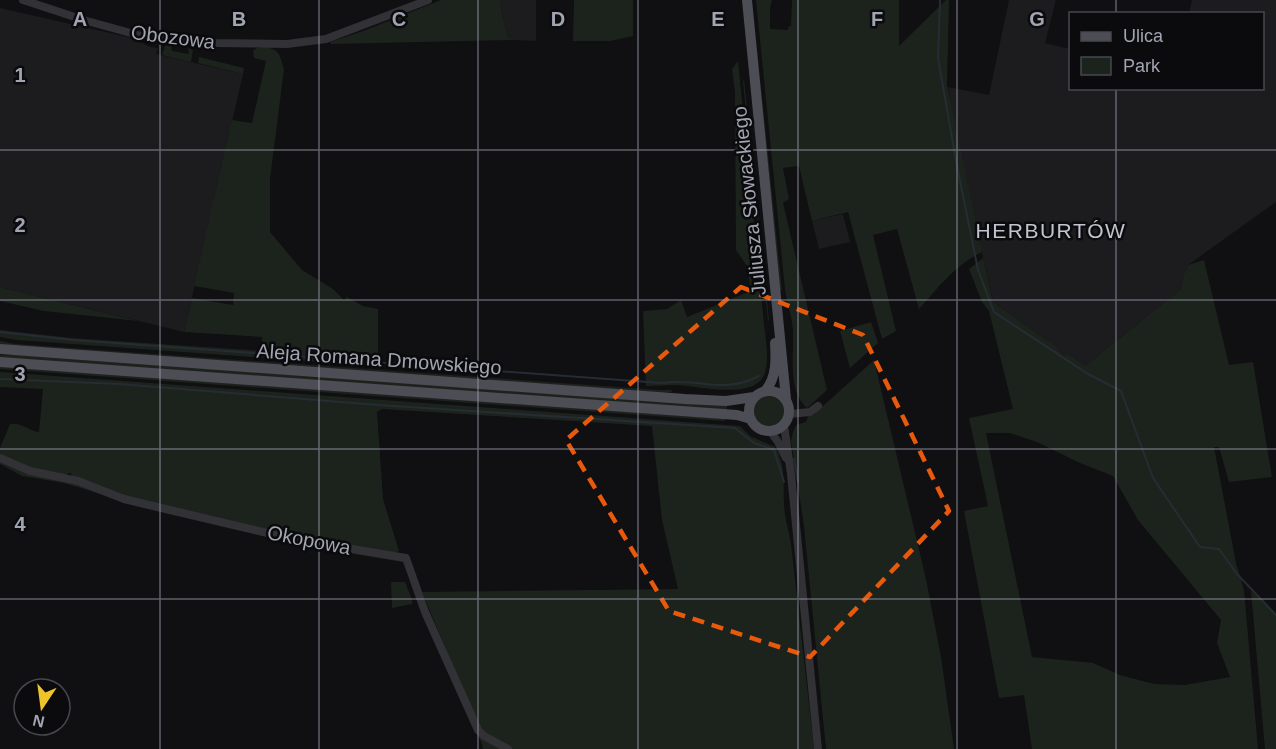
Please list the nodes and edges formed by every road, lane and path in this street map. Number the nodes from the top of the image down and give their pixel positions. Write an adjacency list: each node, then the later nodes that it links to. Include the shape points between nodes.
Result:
1 (23, 0): 2 (street, Obozowa, via 149,38 286,44 334,37)
2 (428, 0)
3 (740, 0): 7 (main road, Juliusza Słowackiego, via 775,347 772,380)
4 (747, 0): 9 (main road, Juliusza Słowackiego)
5 (0, 349): 8 (main road, Aleja Romana Dmowskiego, via 685,399 726,401)
6 (0, 362): 12 (main road, Aleja Romana Dmowskiego)
7 (765, 391): 8 (main road); 9 (main road, via 777,392)
8 (754, 397): 12 (main road, via 749,407)
9 (786, 399): 11 (main road)
10 (818, 406): 11 (street, via 810,412)
11 (790, 414): 13 (main road)
12 (751, 419): 14 (main road, via 758,428)
13 (784, 425): 14 (main road); 16 (street)
14 (770, 431): 16 (street)
15 (0, 458): 17 (street, Okopowa, via 124,499 293,539 406,558 425,612 478,730)
16 (789, 463): 18 (street)
17 (508, 749)
18 (818, 749)

